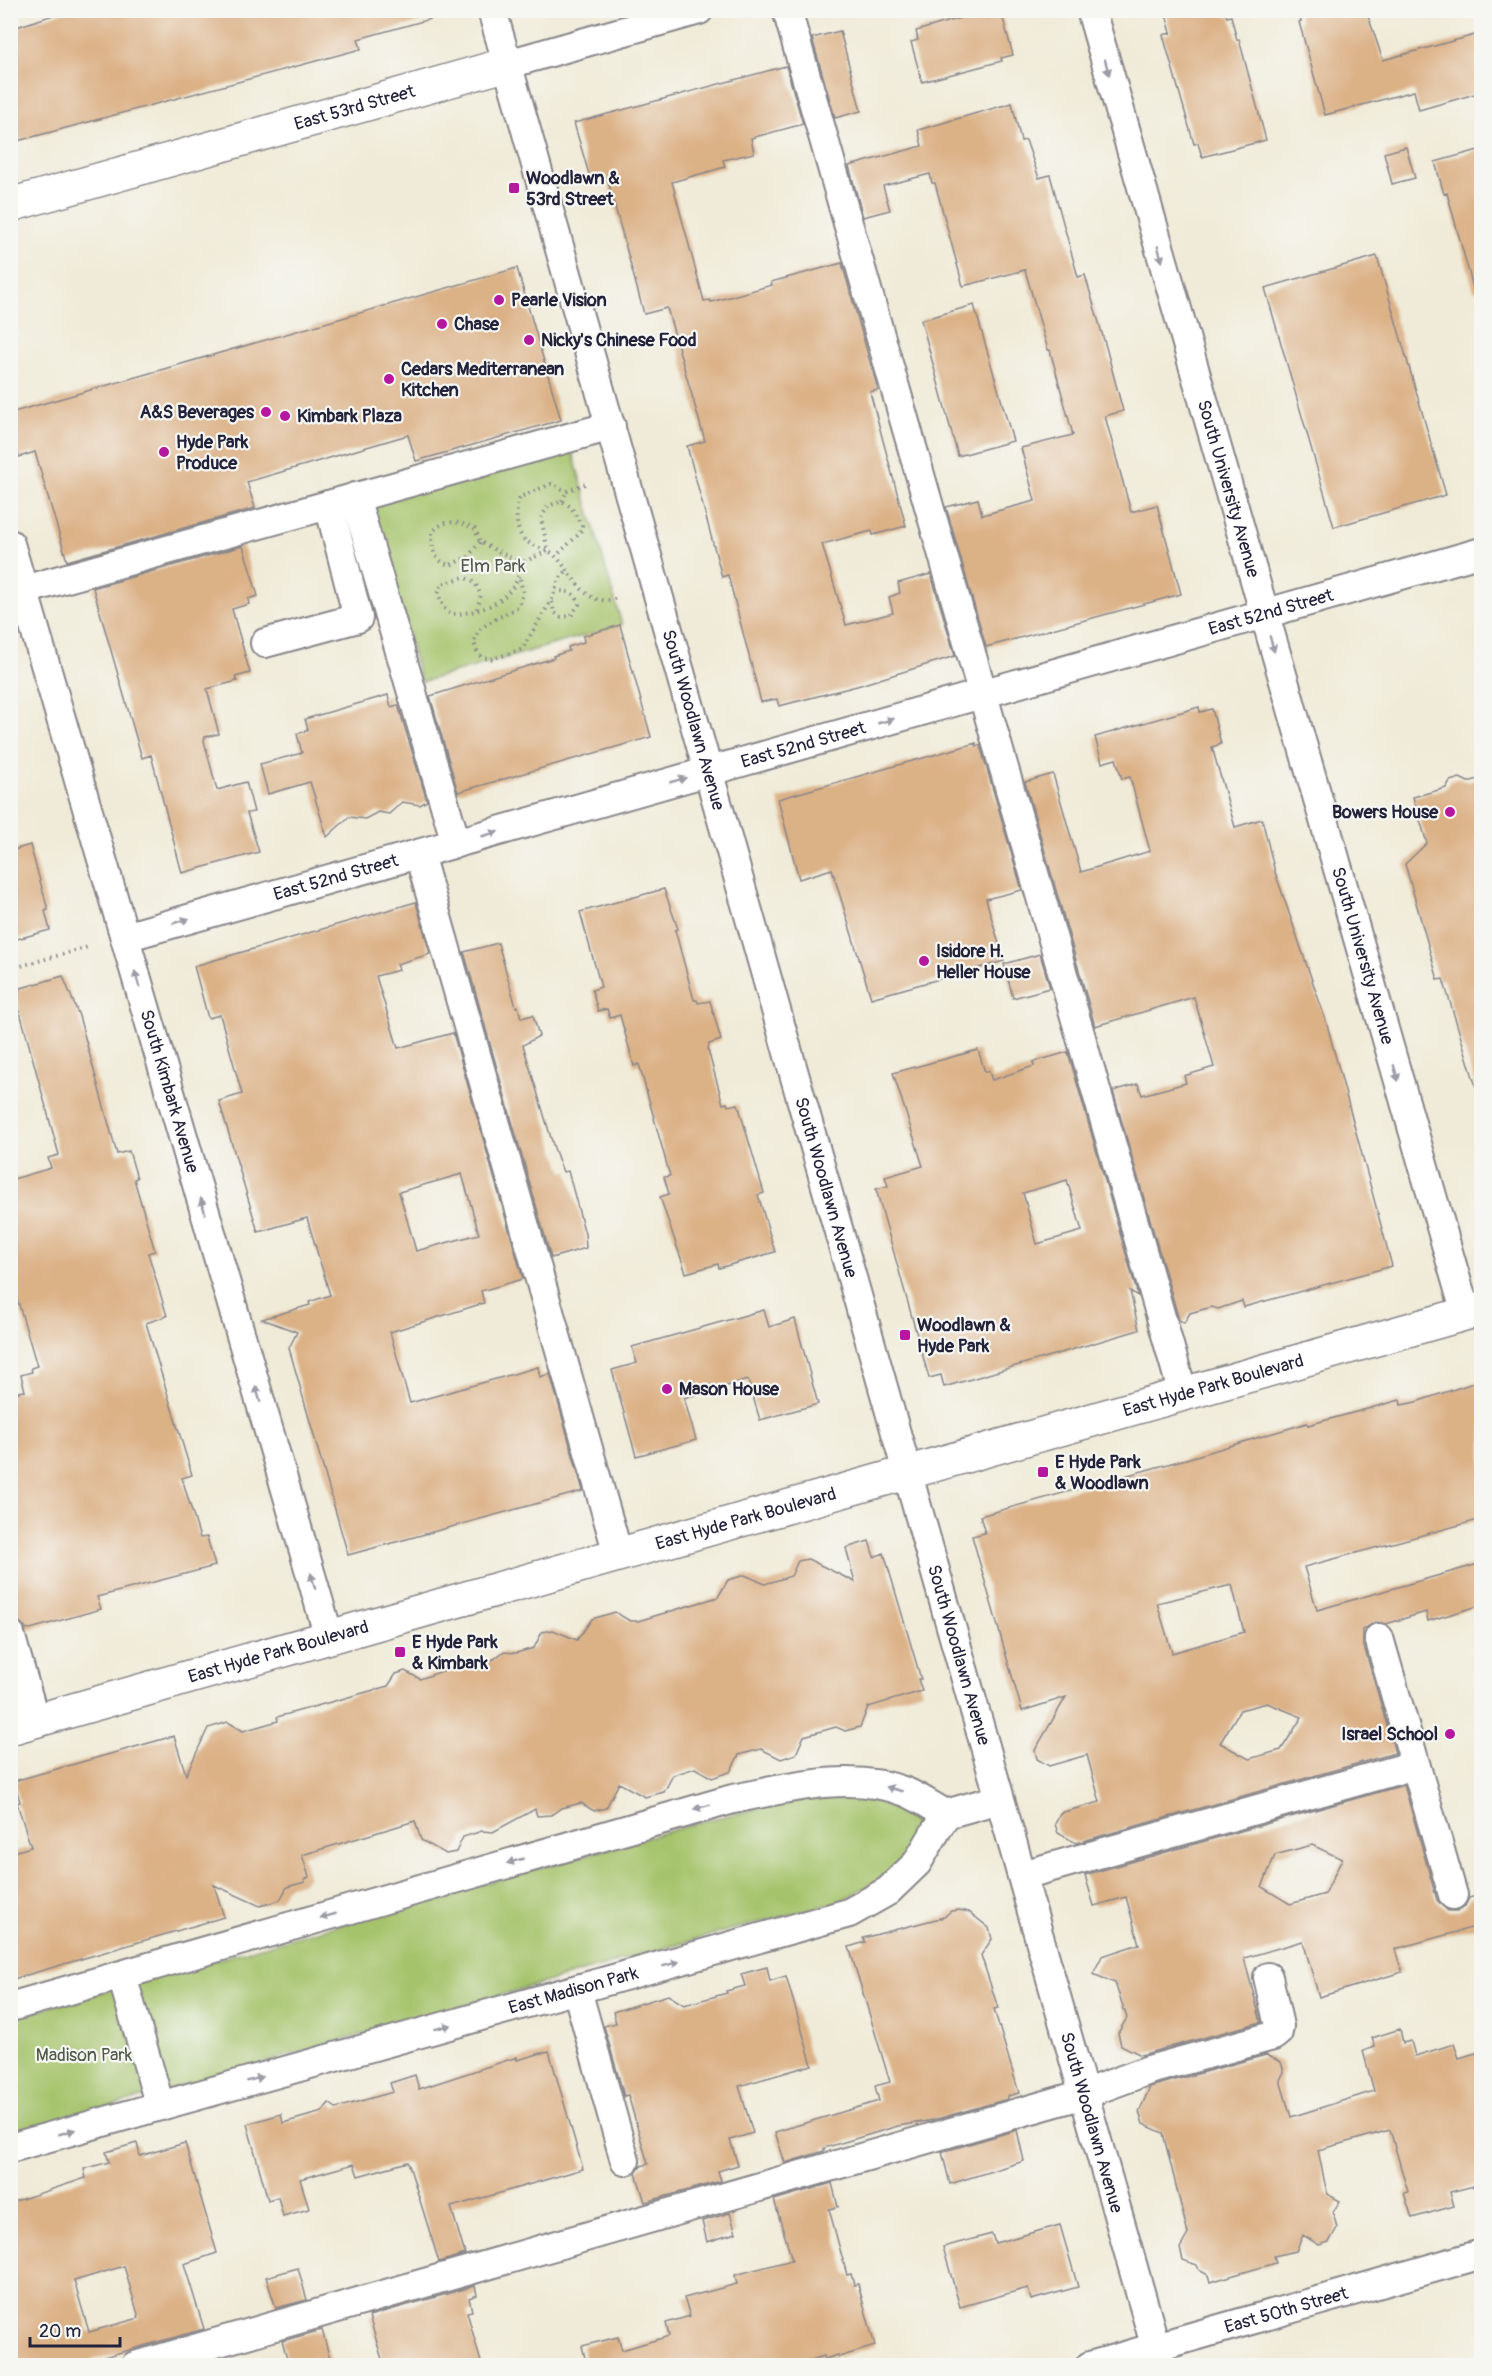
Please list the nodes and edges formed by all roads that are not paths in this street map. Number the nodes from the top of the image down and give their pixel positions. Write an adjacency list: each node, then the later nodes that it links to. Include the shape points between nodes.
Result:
1 (492, 10): 5 (street, South Woodlawn Avenue)
2 (699, 10): 5 (street, East 53rd Street)
3 (787, 10): 14 (street)
4 (1090, 10): 12 (street, South University Avenue, one-way to 12)
5 (508, 64): 6 (main road, East 53rd Street); 7 (street, South Woodlawn Avenue)
6 (10, 205)
7 (611, 426): 8 (street); 15 (street, South Woodlawn Avenue)
8 (342, 501): 11 (street); 13 (street, via 358,618); 16 (street)
9 (10, 544): 11 (street, South Kimbark Avenue)
10 (1482, 552): 12 (street, East 52nd Street)
11 (24, 590): 18 (street, South Kimbark Avenue)
12 (1263, 614): 14 (street, East 52nd Street); 19 (street, South University Avenue, one-way to 19)
13 (265, 643)
14 (983, 694): 15 (street, East 52nd Street, one-way to 14); 20 (street)
15 (710, 771): 16 (street, East 52nd Street, one-way to 15); 21 (street, South Woodlawn Avenue)
16 (456, 843): 17 (street, East 52nd Street)
17 (419, 854): 18 (street, East 52nd Street, one-way to 17); 22 (street)
18 (125, 937): 24 (street, South Kimbark Avenue, one-way to 18)
19 (1474, 1311): 20 (main road, East Hyde Park Boulevard)
20 (1183, 1394): 21 (main road, East Hyde Park Boulevard)
21 (909, 1471): 22 (main road, East Hyde Park Boulevard); 28 (street, South Woodlawn Avenue)
22 (618, 1554): 24 (main road, East Hyde Park Boulevard)
23 (10, 1634): 26 (street)
24 (329, 1637): 26 (main road, East Hyde Park Boulevard)
25 (1379, 1638): 27 (street)
26 (23, 1724)
27 (1415, 1765): 30 (street); 31 (street)
28 (999, 1799): 29 (street); 30 (street, South Woodlawn Avenue)
29 (946, 1814): 32 (street, one-way to 32, via 906,1792 877,1784 796,1787 733,1798); 34 (street, East Madison Park, one-way to 29, via 849,1913 888,1891 917,1863)
30 (1023, 1875): 36 (street, South Woodlawn Avenue)
31 (1453, 1895)
32 (122, 1976): 35 (street); 37 (street)
33 (1268, 1977): 36 (street, via 1279,2026 1272,2036 1149,2070)
34 (577, 1990): 37 (street, East Madison Park, one-way to 34); 39 (street)
35 (10, 2007)
36 (1084, 2094): 41 (street, South Woodlawn Avenue); 42 (street)
37 (160, 2106): 38 (street, East Madison Park, one-way to 37)
38 (10, 2148)
39 (625, 2161)
40 (1482, 2254): 41 (street, East 50th Street)
41 (1158, 2356): 43 (street, East 50th Street)
42 (135, 2366)
43 (1090, 2366)

